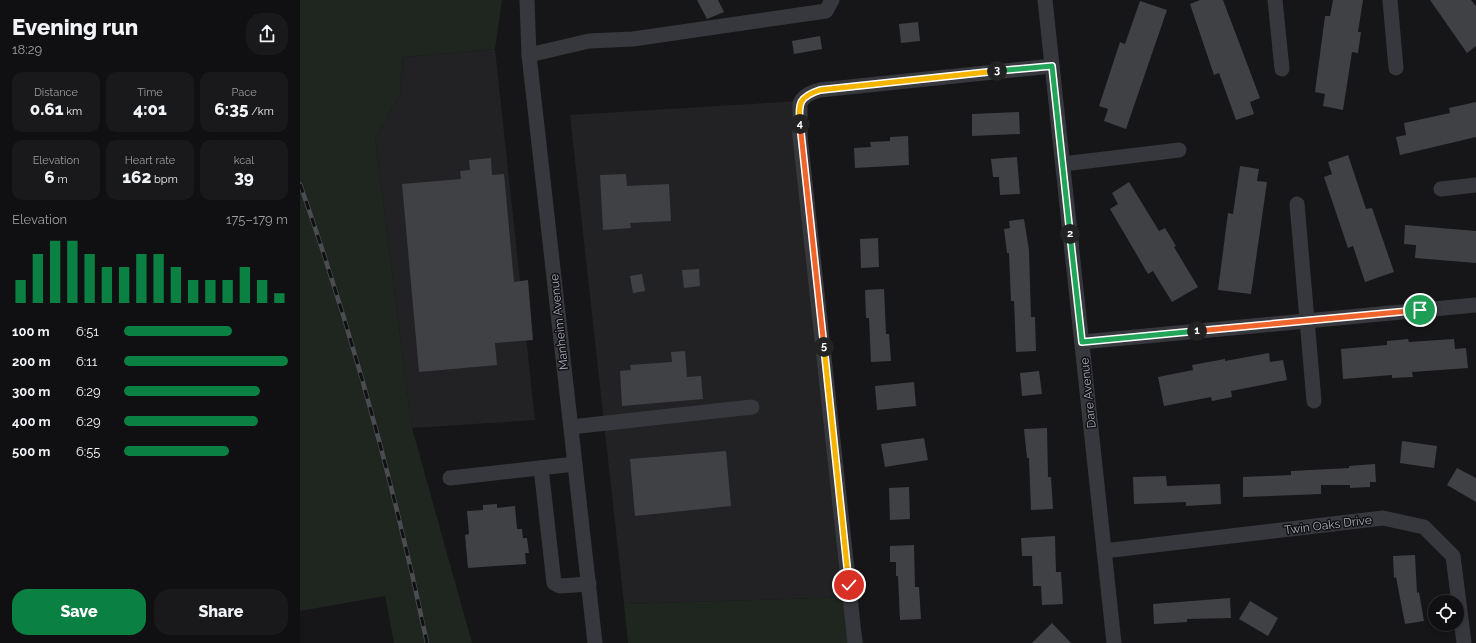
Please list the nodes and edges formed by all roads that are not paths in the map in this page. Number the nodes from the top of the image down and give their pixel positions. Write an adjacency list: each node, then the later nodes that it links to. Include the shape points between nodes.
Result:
1 (527, 0): 6 (street, Manheim Avenue)
2 (832, 0): 6 (street, via 826,11 633,39 589,41)
3 (1045, 0): 7 (street, Dare Avenue)
4 (1275, 0): 9 (street)
5 (1390, 0): 8 (street)
6 (529, 55): 20 (street, Manheim Avenue)
7 (1052, 66): 11 (street, Dare Avenue); 27 (street, via 820,90 802,99 799,114 800,136)
8 (1396, 68)
9 (1282, 69)
10 (1179, 150): 11 (street)
11 (1063, 164): 17 (street, Dare Avenue)
12 (1476, 186): 13 (street)
13 (1441, 189)
14 (1297, 204): 16 (street)
15 (1476, 304): 16 (street)
16 (1307, 320): 17 (street); 18 (street)
17 (1082, 342): 24 (street, Dare Avenue)
18 (1314, 401)
19 (752, 407): 20 (street)
20 (571, 427): 21 (street, Manheim Avenue)
21 (575, 464): 22 (street); 25 (street, Manheim Avenue)
22 (541, 468): 23 (street); 25 (street, via 554,582 560,586)
23 (450, 478)
24 (1104, 551): 28 (street, Dare Avenue); 29 (street, Twin Oaks Drive, via 1383,518 1424,527 1453,556)
25 (588, 584): 26 (street, Manheim Avenue)
26 (595, 643)
27 (855, 643)
28 (1114, 643)
29 (1464, 643)

